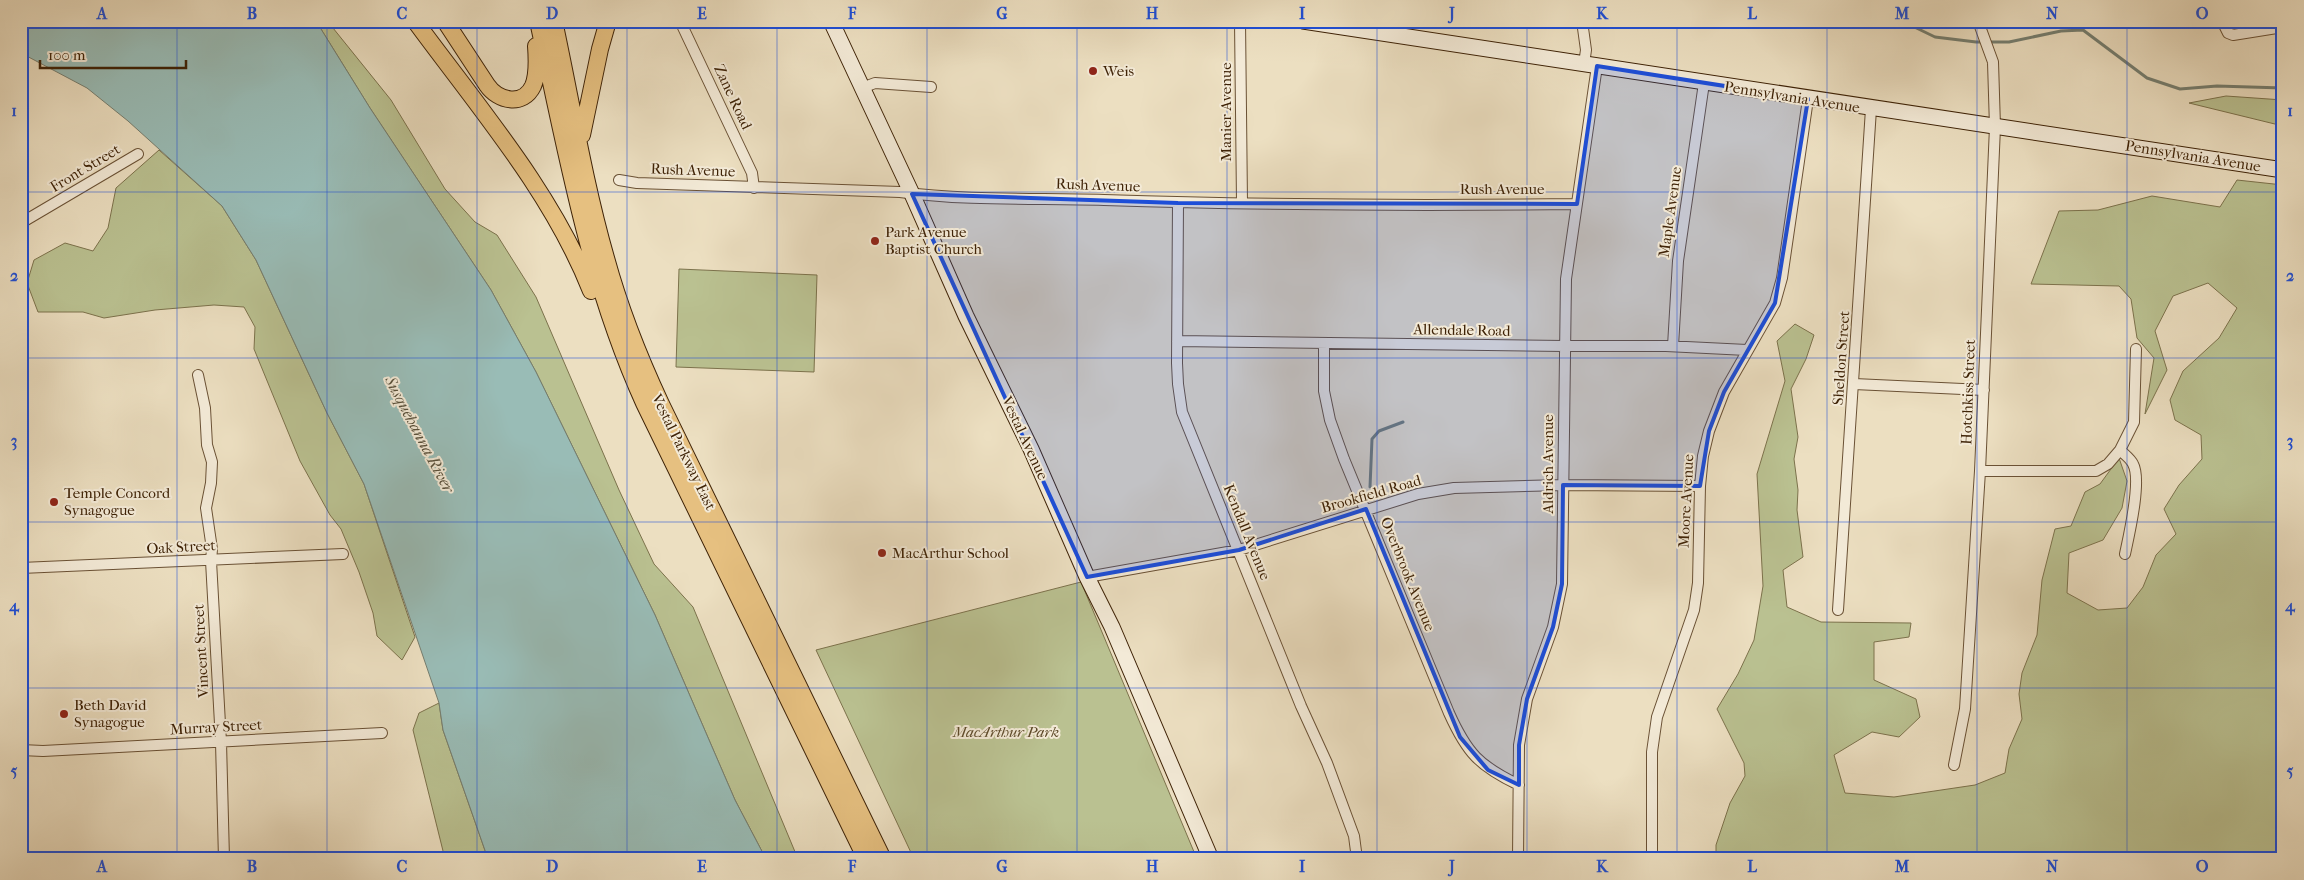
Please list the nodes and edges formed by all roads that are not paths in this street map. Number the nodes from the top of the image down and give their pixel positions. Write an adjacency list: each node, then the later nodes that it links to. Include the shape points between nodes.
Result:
1 (415, 21): 36 (main road, via 550,208 581,266 611,342)
2 (445, 21): 3 (main road, via 489,88 500,97 512,100 526,94 535,80)
3 (534, 21)
4 (538, 21): 36 (main road, Vestal Parkway East, via 585,235)
5 (554, 21): 24 (main road, Vestal Parkway East)
6 (608, 21): 24 (main road, via 584,124)
7 (680, 21): 26 (street, Zane Road, via 752,173)
8 (831, 21): 18 (street, Vestal Avenue)
9 (1240, 21): 29 (street, Manier Avenue)
10 (1302, 21): 15 (street, Pennsylvania Avenue)
11 (1978, 21): 21 (street, Hotchkiss Street, via 1993,62)
12 (2222, 21): 14 (street, via 2228,33 2234,35)
13 (1585, 22): 15 (street, Aldrich Avenue)
14 (2283, 27)
15 (1590, 65): 16 (street, Pennsylvania Avenue); 30 (street, Aldrich Avenue)
16 (1704, 83): 19 (street, Pennsylvania Avenue); 35 (street, Maple Avenue, via 1678,261)
17 (932, 87): 18 (street, via 875,83)
18 (862, 88): 27 (street, Vestal Avenue)
19 (1808, 99): 20 (street, Pennsylvania Avenue); 38 (street, Moore Avenue, via 1776,303)
20 (1871, 109): 21 (street, Pennsylvania Avenue); 40 (street, Sheldon Street)
21 (1995, 127): 23 (street, Pennsylvania Avenue); 41 (street, Hotchkiss Street)
22 (138, 154): 31 (street, Front Street)
23 (2283, 170)
24 (585, 172): 61 (main road, Vestal Parkway East, via 612,280 643,364)
25 (619, 180): 26 (street, Rush Avenue)
26 (754, 188): 27 (street, Rush Avenue)
27 (912, 194): 28 (street, Rush Avenue); 52 (street, Vestal Avenue)
28 (1178, 202): 29 (street, Rush Avenue); 32 (street, Kendall Avenue)
29 (1242, 203): 30 (street, Rush Avenue)
30 (1577, 204): 34 (street, Aldrich Avenue, via 1566,279)
31 (21, 223)
32 (1177, 341): 33 (street, Allendale Road); 47 (street, Kendall Avenue, via 1182,412)
33 (1324, 343): 34 (street, Allendale Road); 46 (street, Overbrook Avenue, via 1324,391 1330,420)
34 (1564, 346): 35 (street, Allendale Road); 44 (street, Aldrich Avenue)
35 (1673, 346): 38 (street, Allendale Road)
36 (620, 347): 60 (main road, Vestal Parkway East, via 651,418)
37 (2136, 349): 42 (street, via 2134,422)
38 (1747, 350): 45 (street, Moore Avenue, via 1724,392 1709,431)
39 (198, 375): 50 (street, Vincent Street, via 212,462 206,508)
40 (1854, 384): 41 (street); 53 (street, Sheldon Street)
41 (1984, 390): 43 (street, Hotchkiss Street)
42 (2120, 450): 43 (street, via 2108,464 2096,471); 49 (street, via 2133,464 2136,474)
43 (1980, 471): 57 (street, Hotchkiss Street, via 1965,709)
44 (1564, 485): 45 (street, Brookfield Road); 46 (street, Brookfield Road, via 1454,488 1418,494); 58 (street, Aldrich Avenue, via 1561,591 1553,627 1528,699 1519,745)
45 (1700, 486): 65 (street, Moore Avenue, via 1698,583 1694,610 1657,717 1652,752)
46 (1366, 510): 47 (street, Brookfield Road); 58 (street, Overbrook Avenue, via 1460,737 1488,770)
47 (1239, 550): 52 (street, Brookfield Road); 63 (street, Kendall Avenue, via 1327,763 1354,836)
48 (343, 554): 50 (street, Oak Street)
49 (2125, 554)
50 (211, 561): 51 (street, Oak Street); 55 (street, Vincent Street)
51 (21, 568)
52 (1087, 577): 62 (street, Vestal Avenue, via 1112,627)
53 (1838, 610)
54 (382, 734): 55 (street, Murray Street)
55 (221, 742): 56 (street, Murray Street); 59 (street, Vincent Street)
56 (21, 750)
57 (1954, 765)
58 (1519, 785): 64 (street, Aldrich Avenue)
59 (224, 859)
60 (866, 859)
61 (883, 859)
62 (1211, 859)
63 (1357, 859)
64 (1518, 859)
65 (1652, 859)

